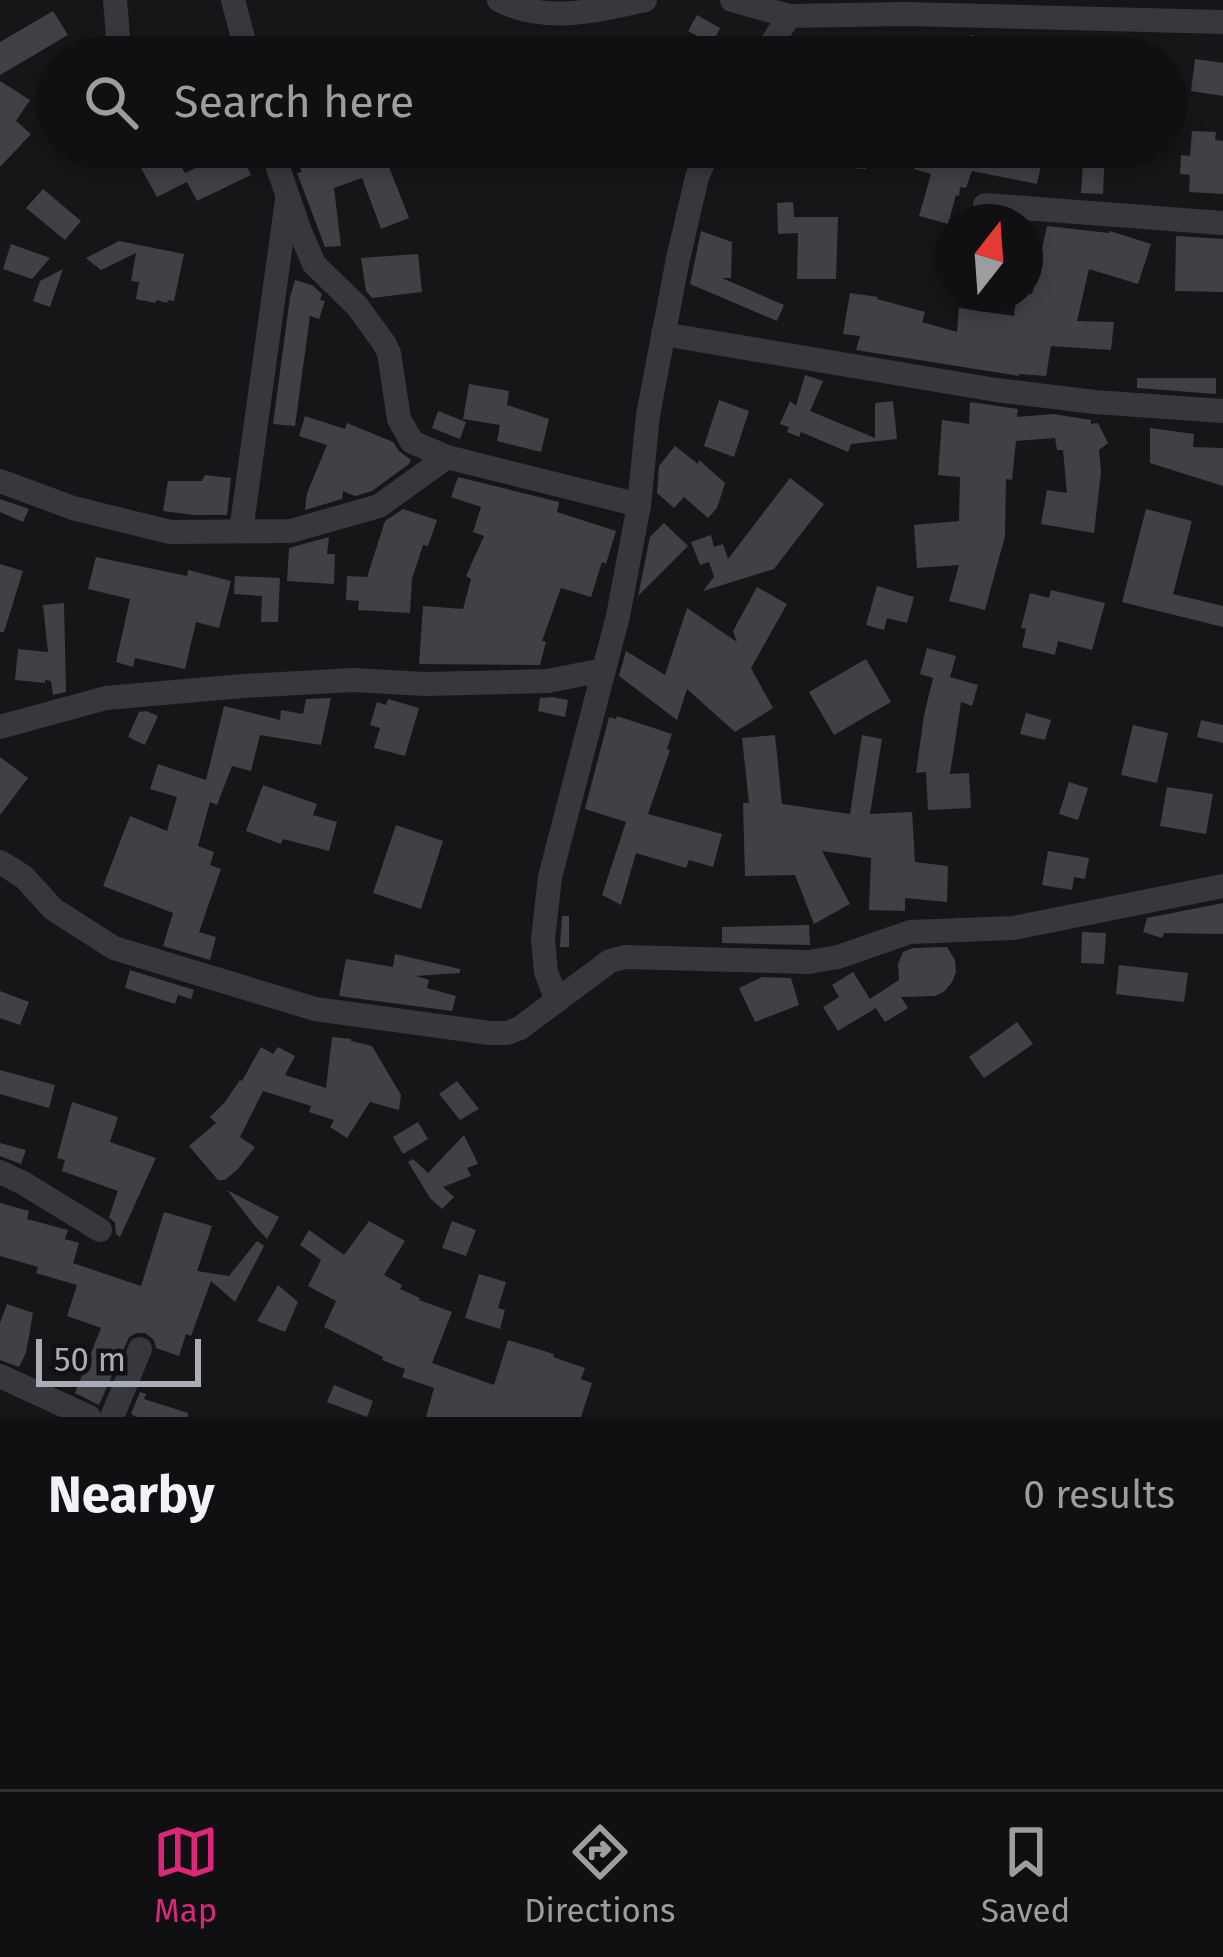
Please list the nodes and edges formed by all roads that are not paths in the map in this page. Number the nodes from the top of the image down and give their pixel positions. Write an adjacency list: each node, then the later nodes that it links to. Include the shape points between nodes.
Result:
1 (116, 0): 8 (street)
2 (232, 0): 9 (street)
3 (499, 0): 4 (street, via 546,15)
4 (645, 0)
5 (732, 0): 6 (street)
6 (789, 16): 7 (street); 10 (street)
7 (1223, 22)
8 (118, 36)
9 (242, 36)
10 (776, 36)
11 (278, 168): 13 (street)
12 (701, 168): 16 (street)
13 (287, 195): 18 (street, via 314,264 389,353 404,431); 21 (street)
14 (1043, 210): 15 (street)
15 (1223, 223)
16 (663, 334): 17 (street, via 996,390); 20 (street)
17 (1223, 411)
18 (447, 457): 20 (street); 21 (street, via 379,506 290,531)
19 (0, 482): 21 (street, via 170,532)
20 (639, 505): 22 (street)
21 (241, 531)
22 (603, 670): 23 (street, via 548,682 353,680 106,698); 26 (street, via 550,877 543,939)
23 (0, 727)
24 (0, 862): 26 (street, via 113,947 315,1009 507,1034)
25 (1223, 886): 26 (street, via 1013,928 910,932 809,962 625,957)
26 (557, 1000)
27 (0, 1172): 28 (street)
28 (100, 1229)
29 (140, 1349): 32 (street)
30 (0, 1376): 31 (street)
31 (89, 1417)
32 (112, 1417)

